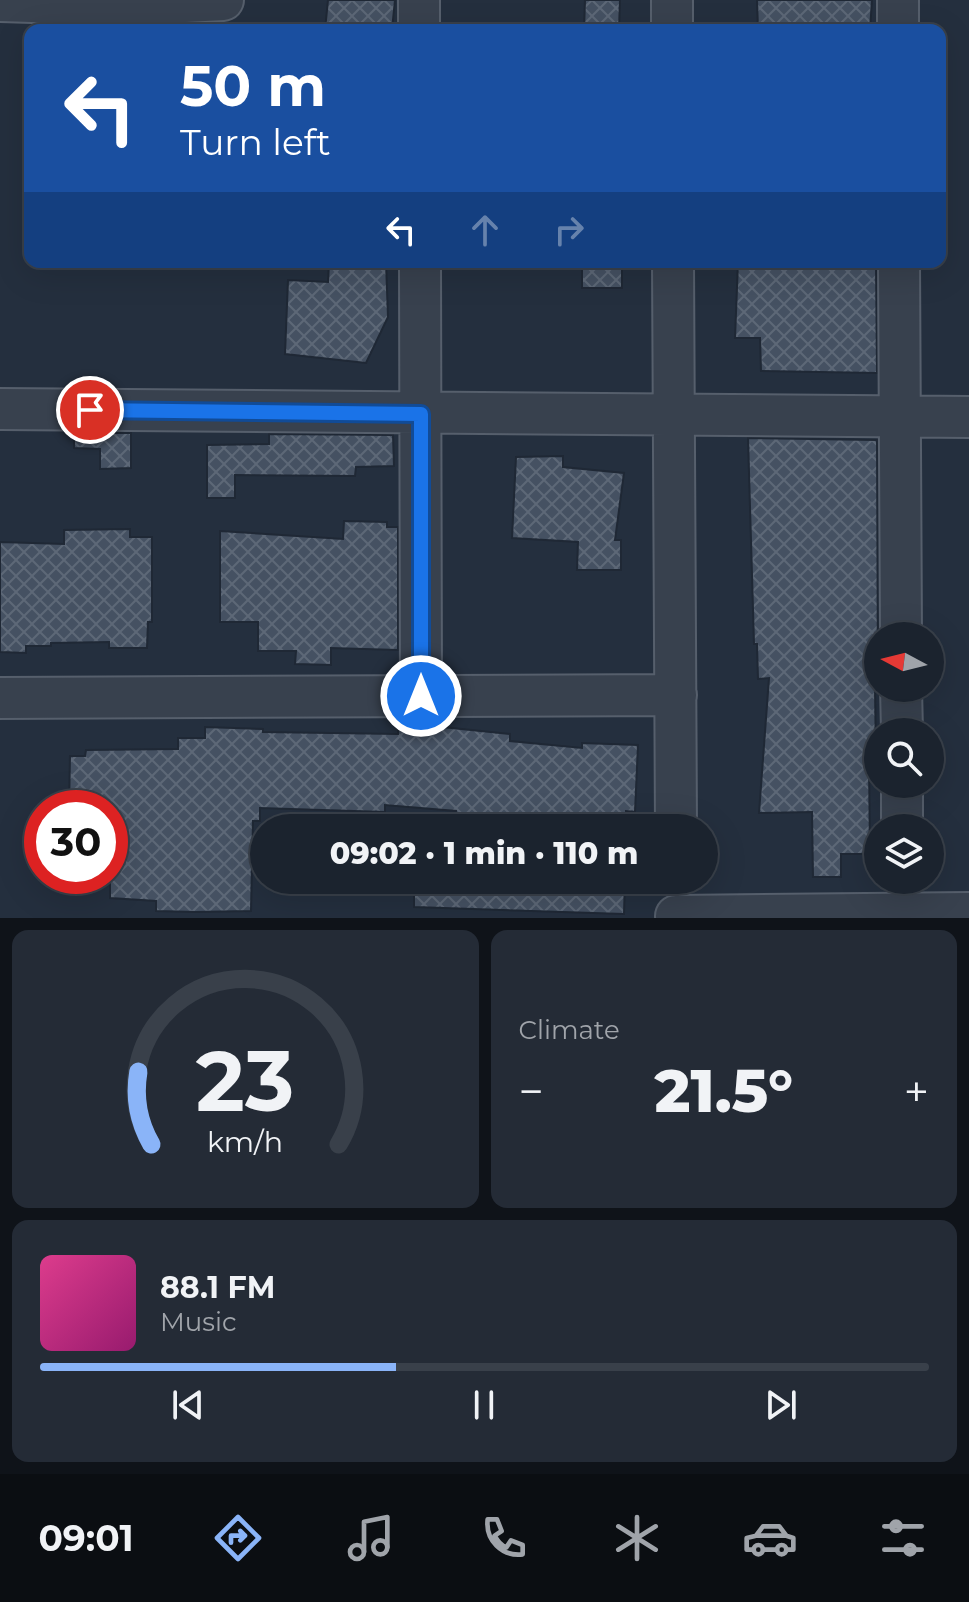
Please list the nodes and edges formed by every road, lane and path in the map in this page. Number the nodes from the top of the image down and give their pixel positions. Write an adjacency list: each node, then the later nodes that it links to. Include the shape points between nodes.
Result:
1 (223, 0): 6 (street)
2 (419, 0): 7 (street)
3 (672, 0): 8 (street)
4 (898, 0): 9 (street)
5 (0, 1): 6 (street)
6 (145, 2)
7 (419, 24)
8 (672, 24)
9 (898, 24)
10 (420, 268): 14 (street)
11 (673, 268): 15 (street)
12 (899, 268): 16 (street)
13 (0, 409): 14 (street)
14 (421, 414): 15 (street); 20 (street)
15 (674, 416): 16 (street); 19 (street)
16 (900, 417): 17 (street); 18 (street)
17 (969, 417)
18 (901, 622)
19 (676, 695): 20 (street); 22 (street)
20 (421, 696): 21 (street)
21 (0, 698)
22 (676, 814)
23 (902, 897): 24 (street); 25 (street)
24 (676, 905)
25 (969, 913)

